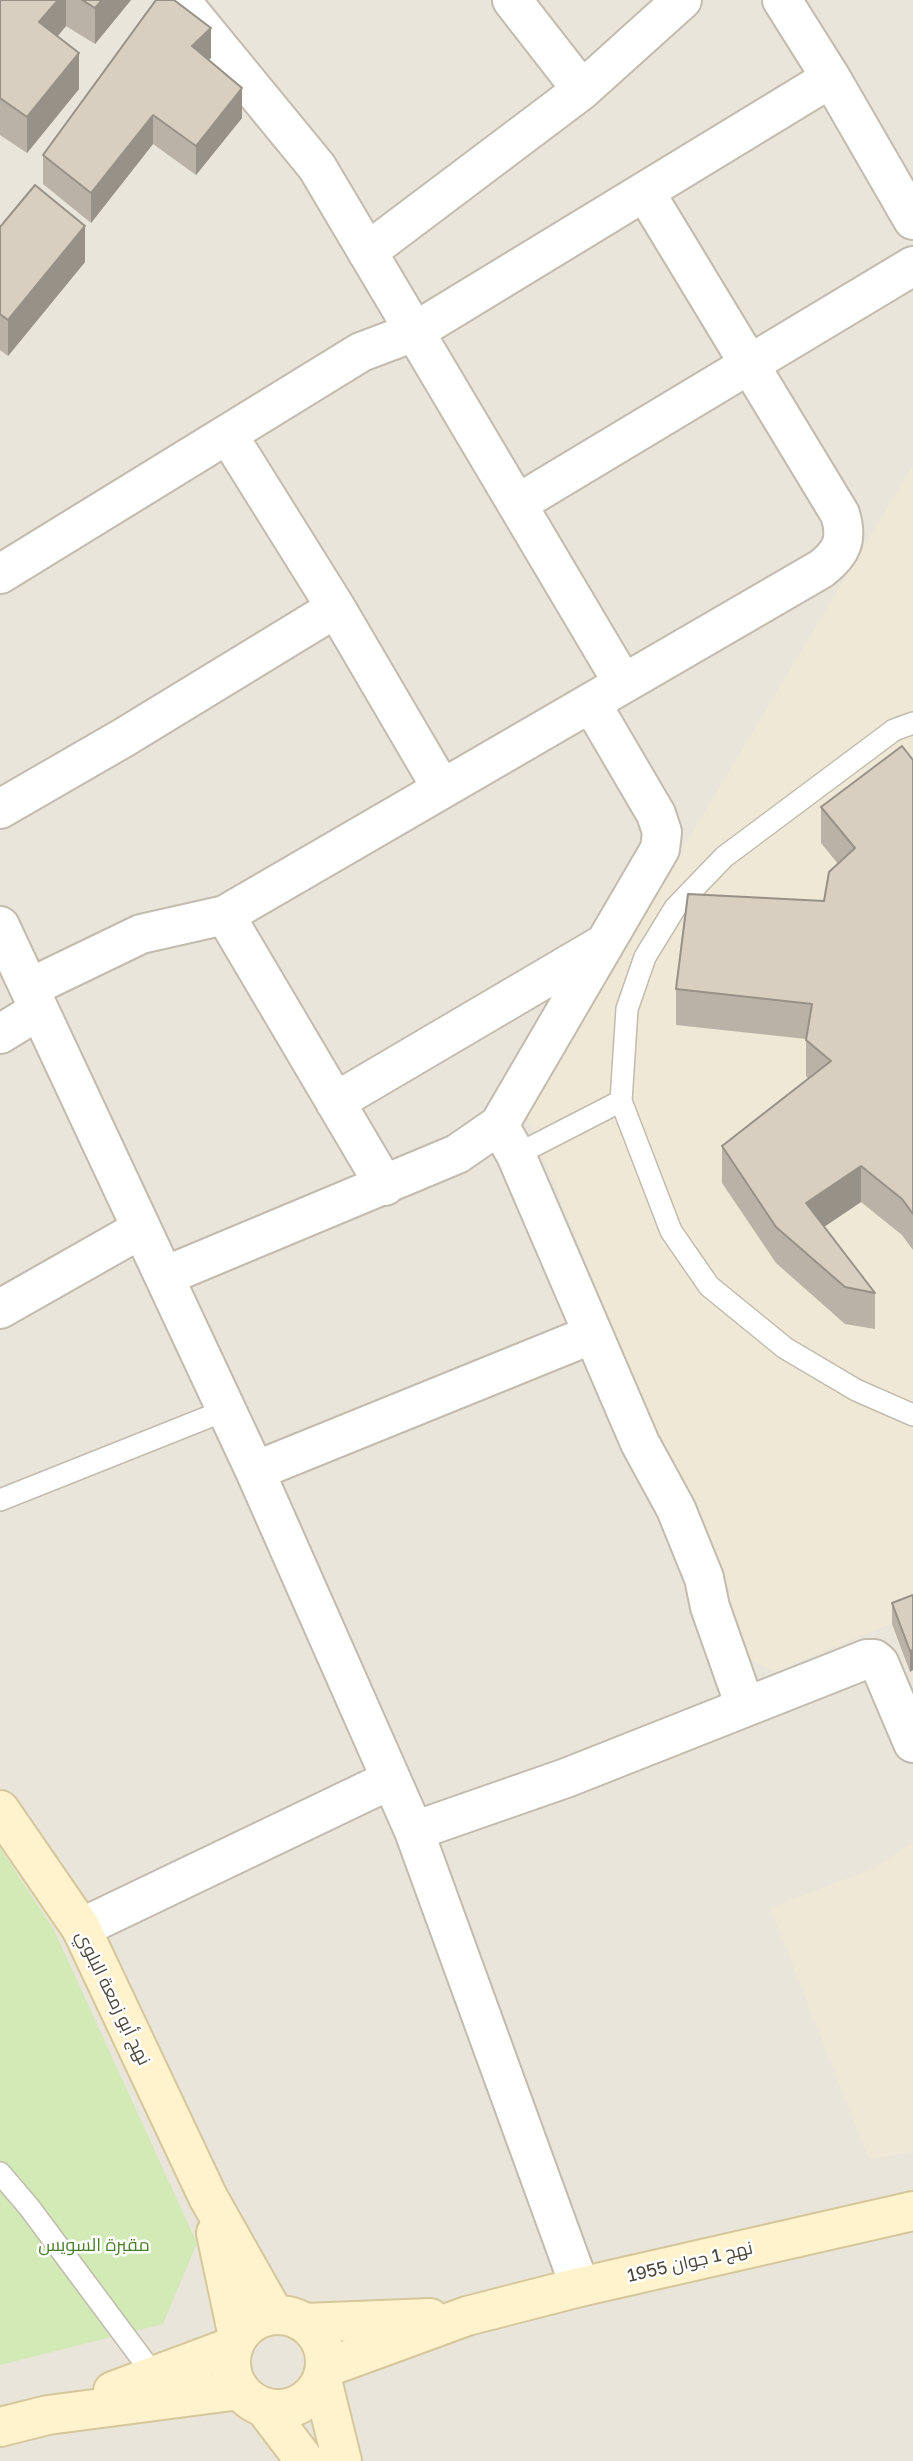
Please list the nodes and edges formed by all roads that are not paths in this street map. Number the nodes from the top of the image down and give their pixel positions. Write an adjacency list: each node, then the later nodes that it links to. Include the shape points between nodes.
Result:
1 (180, 0): 9 (street, via 317,167)
2 (512, 0): 6 (street)
3 (682, 0): 6 (street)
4 (782, 0): 5 (street)
5 (831, 78): 7 (street); 8 (street)
6 (582, 89): 9 (street)
7 (645, 192): 11 (street); 12 (street)
8 (913, 220)
9 (367, 252): 11 (street)
10 (913, 266): 12 (street)
11 (415, 332): 13 (street, via 361,352); 14 (street)
12 (750, 363): 14 (street); 17 (street, via 840,514 845,529 842,545 821,569)
13 (228, 435): 15 (street); 16 (street)
14 (517, 504): 17 (street)
15 (0, 574)
16 (336, 608): 20 (street); 21 (street)
17 (623, 683): 18 (street)
18 (591, 702): 20 (street); 24 (street, via 662,832 660,849)
19 (913, 723): 27 (lane, via 894,730 724,857 675,908 645,957 627,1009)
20 (442, 789): 22 (street)
21 (0, 810)
22 (225, 915): 25 (street, via 141,934); 28 (street)
23 (0, 926): 25 (street)
24 (604, 943): 28 (street); 29 (street)
25 (34, 999): 26 (street); 31 (street)
26 (0, 1034)
27 (621, 1101): 29 (lane); 36 (lane, via 671,1231 709,1286 785,1348 856,1390)
28 (335, 1102): 30 (street)
29 (507, 1140): 30 (street, via 457,1154); 34 (street)
30 (385, 1186): 32 (street)
31 (141, 1229): 32 (street); 33 (street)
32 (165, 1276): 35 (street)
33 (0, 1309)
34 (593, 1334): 37 (street); 39 (street, via 640,1443 676,1508)
35 (226, 1410): 37 (street); 38 (lane)
36 (913, 1415)
37 (255, 1471): 41 (street)
38 (0, 1500)
39 (745, 1706): 40 (street, via 874,1659); 43 (street, via 566,1778)
40 (913, 1743)
41 (390, 1780): 43 (street); 44 (street)
42 (0, 1810): 44 (main road, نهج أبو زمعة البلوي)
43 (414, 1831): 48 (street)
44 (81, 1927): 46 (main road, نهج أبو زمعة البلوي)
45 (0, 2173): 53 (lane)
46 (208, 2197): 50 (main road, نهج أبو زمعة البلوي); 51 (main road, نهج أبو زمعة البلوي)
47 (913, 2211): 48 (main road, نهج 1 جوان 1955)
48 (580, 2287): 49 (main road, نهج 1 جوان 1955)
49 (467, 2316): 50 (main road, نهج 1 جوان 1955); 52 (main road, نهج 1 جوان 1955)
50 (289, 2318): 51 (main road, via 259,2318); 52 (main road, via 314,2331 321,2343)
51 (236, 2341): 53 (main road); 54 (main road, via 233,2376)
52 (323, 2374): 54 (main road, via 315,2392 292,2408 278,2409); 58 (main road)
53 (154, 2375): 55 (main road)
54 (252, 2398): 55 (main road); 57 (main road)
55 (48, 2415): 56 (main road)
56 (0, 2427)
57 (306, 2461)
58 (342, 2461)

